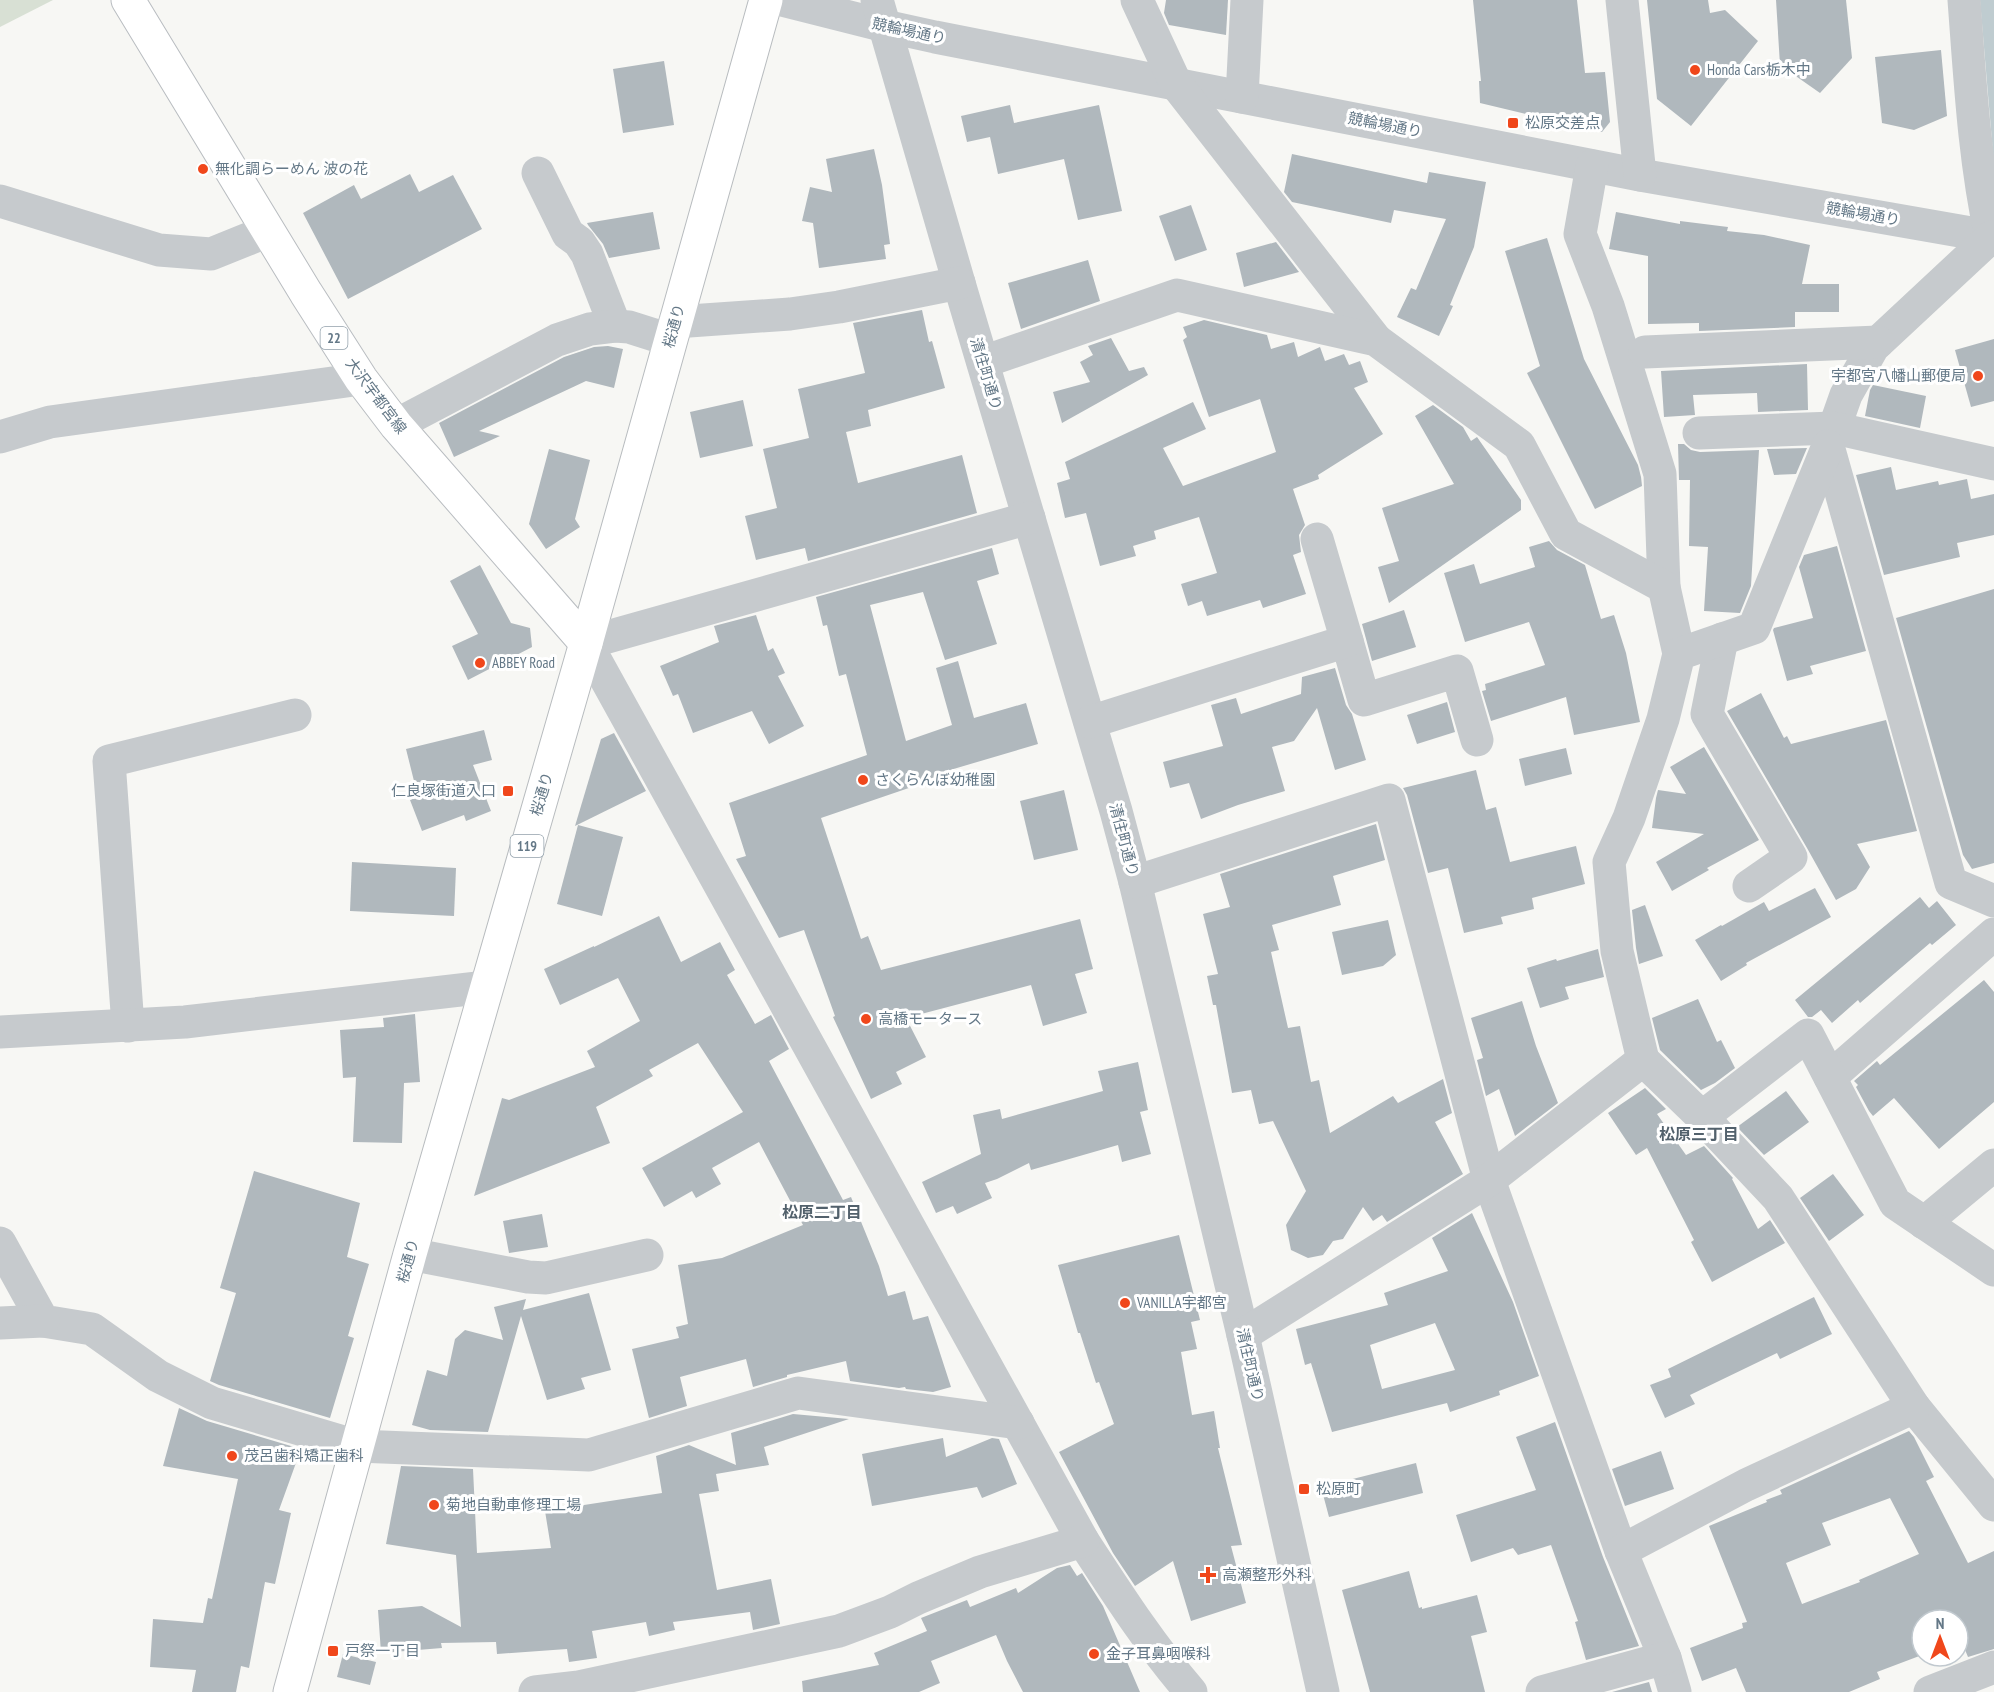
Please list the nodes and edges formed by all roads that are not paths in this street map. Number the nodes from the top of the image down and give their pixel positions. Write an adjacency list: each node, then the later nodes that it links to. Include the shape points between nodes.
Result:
1 (128, 0): 15 (main road, 大沢宇都宮線 / 22)
2 (766, 0): 19 (main road, 桜通り / 119)
3 (782, 0): 8 (street, 競輪場通り)
4 (1137, 0): 9 (street)
5 (1247, 0): 10 (street)
6 (1622, 0): 13 (street)
7 (1964, 0): 16 (street, via 1972,111 1985,208)
8 (881, 13): 9 (street, 競輪場通り); 17 (street, 清住町通り)
9 (1176, 84): 10 (street, 競輪場通り); 20 (street)
10 (1242, 97): 11 (street, 競輪場通り)
11 (1592, 166): 13 (street, 競輪場通り); 32 (street, via 1580,234 1608,306 1660,474)
12 (538, 173): 18 (street, via 568,234 587,254)
13 (1640, 175): 16 (street, 競輪場通り)
14 (0, 201): 15 (street, via 159,250 211,254)
15 (268, 231): 24 (main road, 大沢宇都宮線 / 22)
16 (1993, 237): 21 (street)
17 (959, 283): 19 (street, via 839,307); 23 (street, 清住町通り)
18 (615, 326): 19 (street); 25 (street, via 590,329 558,340)
19 (672, 331): 35 (main road, 桜通り / 119)
20 (1376, 340): 23 (street, via 1178,295); 32 (street, via 1519,445 1566,534)
21 (1878, 342): 22 (street); 28 (street, via 1846,395)
22 (1645, 352)
23 (983, 363): 30 (street, 清住町通り)
24 (361, 379): 25 (main road, 大沢宇都宮線 / 22); 27 (street, via 50,422)
25 (396, 425): 35 (main road, 大沢宇都宮線 / 22)
26 (1699, 433): 28 (street)
27 (0, 437)
28 (1831, 437): 29 (street); 33 (street, via 1754,628); 42 (street, via 1951,883)
29 (1994, 464)
30 (1029, 518): 35 (street); 38 (street, 清住町通り)
31 (1317, 538): 34 (street)
32 (1664, 587): 36 (street)
33 (1722, 639): 36 (street); 41 (street, via 1707,714 1791,857)
34 (1347, 641): 38 (street); 39 (street, via 1364,700 1457,671)
35 (586, 643): 44 (main road, 桜通り / 119); 61 (street)
36 (1679, 654): 47 (street, via 1664,719 1609,862 1617,951)
37 (295, 715): 45 (street, via 109,761)
38 (1090, 722): 40 (street, 清住町通り)
39 (1477, 740)
40 (1135, 882): 51 (street, via 1389,800); 59 (street, 清住町通り)
41 (1749, 886)
42 (1994, 900)
43 (1994, 934): 48 (street)
44 (486, 987): 45 (street); 54 (main road, 桜通り / 119)
45 (128, 1026): 46 (street)
46 (0, 1032)
47 (1643, 1060): 49 (street); 51 (street)
48 (1830, 1077): 49 (street, via 1808,1035); 52 (street, via 1894,1203)
49 (1702, 1117): 60 (street, via 1778,1198)
50 (1994, 1165): 52 (street)
51 (1489, 1180): 59 (street); 65 (street)
52 (1924, 1223): 56 (street)
53 (0, 1243): 57 (street)
54 (410, 1254): 55 (street, via 546,1278); 62 (main road, 桜通り / 119)
55 (646, 1255)
56 (1994, 1270)
57 (43, 1320): 58 (street); 62 (street, via 92,1329 158,1376 212,1403)
58 (0, 1323)
59 (1243, 1335): 72 (street, 清住町通り)
60 (1914, 1407): 63 (street); 65 (street, via 1746,1485)
61 (1018, 1423): 62 (street, via 798,1394 588,1455); 64 (street)
62 (357, 1446): 69 (main road, 桜通り / 119)
63 (1994, 1505)
64 (1083, 1541): 70 (street, via 980,1572 839,1631 579,1687); 71 (street, via 1138,1624)
65 (1621, 1551): 66 (street)
66 (1665, 1658): 68 (street); 73 (street)
67 (1994, 1666): 74 (street)
68 (1552, 1691)
69 (290, 1692)
70 (535, 1692)
71 (1191, 1692)
72 (1323, 1692)
73 (1675, 1692)
74 (1930, 1692)

